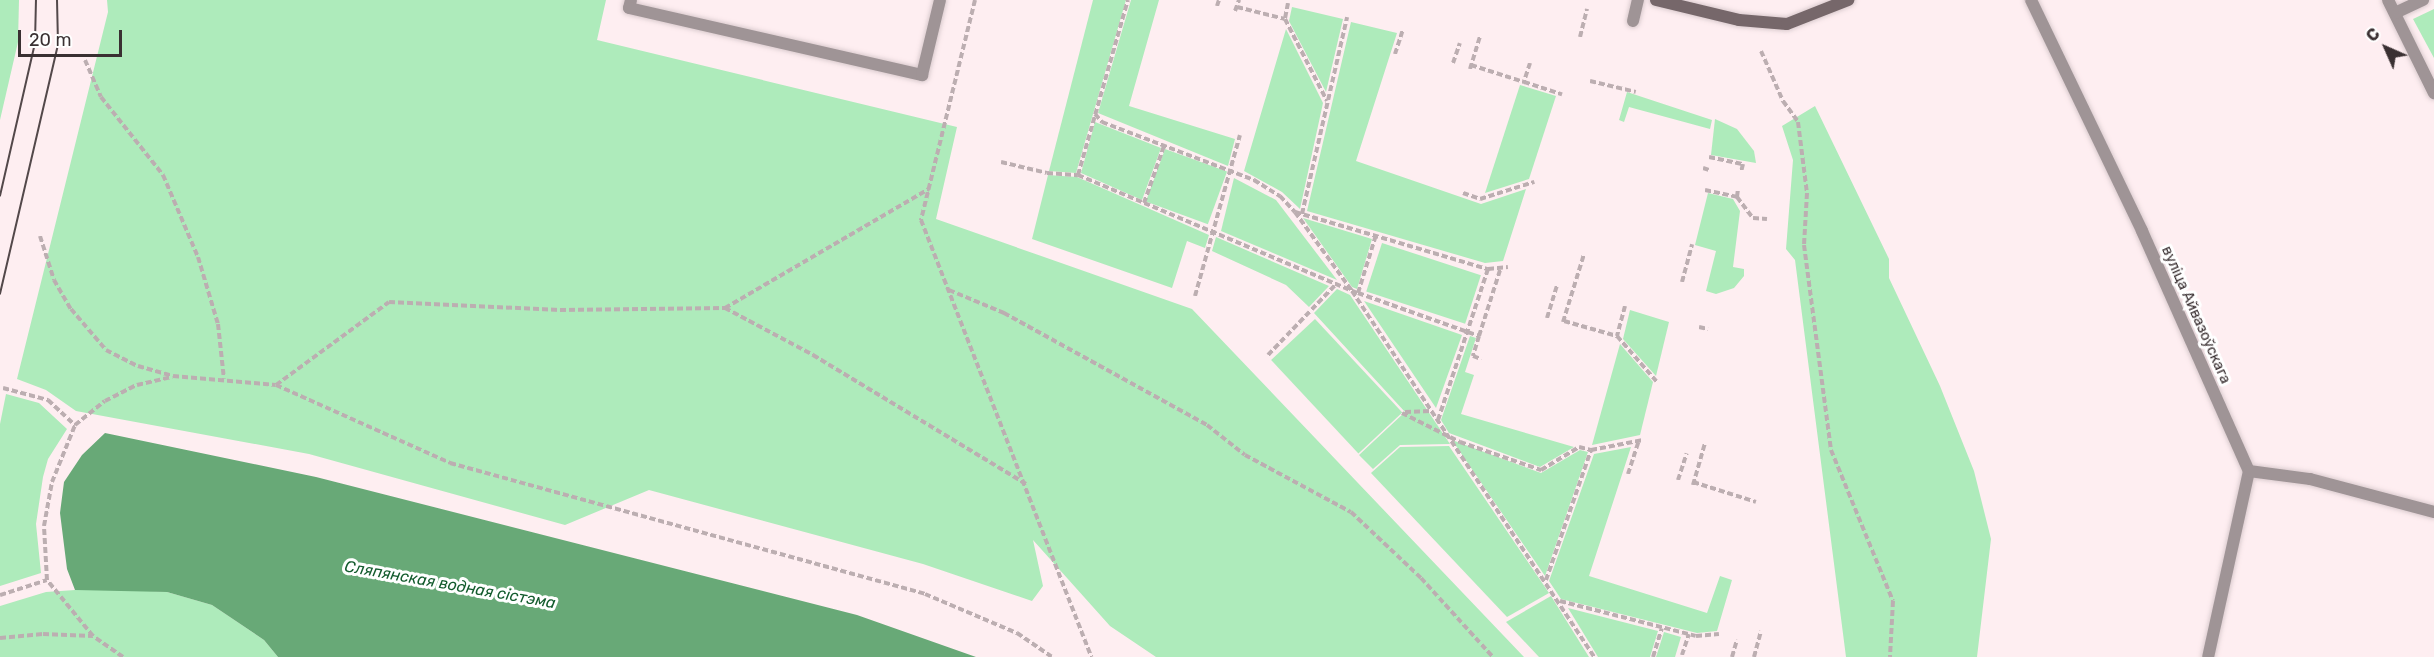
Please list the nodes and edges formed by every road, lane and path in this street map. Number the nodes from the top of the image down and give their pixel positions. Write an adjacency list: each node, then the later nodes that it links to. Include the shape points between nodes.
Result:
1 (631, 0): 2 (street, via 629,8 922,75)
2 (940, 0)
3 (975, 0): 46 (path)
4 (1128, 0): 35 (path)
5 (1219, 0): 14 (path)
6 (1239, 0): 18 (path, via 1236,9)
7 (1638, 0): 19 (street)
8 (1656, 0): 9 (street, via 1739,20 1787,24)
9 (1848, 0)
10 (2031, 0): 92 (street, вуліца Айвазоўскага, via 2142,231)
11 (2388, 0): 16 (street)
12 (2423, 0): 16 (street)
13 (1288, 3): 18 (path)
14 (1217, 6)
15 (1587, 9): 21 (path)
16 (2395, 13): 32 (street)
17 (1347, 17): 34 (path)
18 (1285, 19): 34 (path)
19 (1633, 21)
20 (1403, 30): 25 (path)
21 (1582, 34)
22 (1480, 36): 30 (path, via 1470,67)
23 (1460, 44): 27 (path)
24 (1761, 51): 118 (path, via 1783,101 1798,122 1807,193 1804,245 1831,450 1893,601)
25 (1395, 54)
26 (85, 60): 81 (path, via 101,97 163,174 198,257 218,324)
27 (1453, 63)
28 (1530, 63): 30 (path)
29 (1590, 81): 31 (path)
30 (1524, 82): 33 (path)
31 (1636, 92)
32 (2434, 93)
33 (1562, 94)
34 (1328, 101): 53 (path)
35 (1095, 114): 37 (path, via 1102,122); 44 (path)
36 (1240, 135): 41 (path)
37 (1164, 146): 41 (path); 51 (path)
38 (1709, 157): 43 (path, via 1743,164)
39 (1001, 162): 44 (path, via 1047,173)
40 (1703, 168): 42 (path)
41 (1232, 170): 52 (path, via 1280,196); 55 (path)
42 (1709, 170)
43 (1742, 172)
44 (1078, 175): 51 (path)
45 (1534, 182): 49 (path, via 1480,200)
46 (929, 189): 66 (path, via 921,220); 71 (path)
47 (1738, 189): 50 (path)
48 (1705, 190): 50 (path)
49 (1463, 193)
50 (1737, 197): 54 (path, via 1753,218)
51 (1144, 203): 55 (path)
52 (1295, 212): 53 (path); 67 (path)
53 (1302, 214): 57 (path)
54 (1767, 219)
55 (1214, 234): 64 (path); 69 (path)
56 (40, 236): 80 (path, via 65,299 106,350 138,366)
57 (1376, 236): 62 (path); 68 (path)
58 (1692, 244): 63 (path)
59 (1584, 254): 77 (path, via 1563,322)
60 (1501, 267): 61 (path); 62 (path); 76 (path)
61 (1508, 267)
62 (1488, 269): 75 (path)
63 (1682, 282)
64 (1336, 284): 67 (path); 78 (path)
65 (1557, 286): 72 (path)
66 (948, 289): 95 (path); 113 (path, via 1004,313 1187,414 1245,455 1351,512 1422,578)
67 (1352, 291): 68 (path); 85 (path)
68 (1358, 293): 75 (path)
69 (1196, 296)
70 (1625, 306): 77 (path)
71 (725, 308): 83 (path, via 560,310 389,302); 95 (path, via 813,355)
72 (1547, 318)
73 (1699, 327): 74 (path)
74 (1708, 329)
75 (1468, 332): 76 (path); 86 (path)
76 (1479, 336): 79 (path, via 1473,356)
77 (1617, 336): 82 (path)
78 (1268, 355)
79 (1482, 359)
80 (173, 376): 81 (path); 87 (path, via 137,385 105,400)
81 (224, 379): 83 (path)
82 (1657, 382)
83 (276, 385): 111 (path, via 450,463 925,594 1017,633)
84 (3, 388): 87 (path, via 48,400)
85 (1431, 411): 86 (path); 88 (path, via 1402,413)
86 (1438, 421): 88 (path)
87 (75, 425): 98 (path, via 59,460 46,515)
88 (1447, 436): 90 (path, via 1541,470 1579,447); 99 (path)
89 (1705, 443): 96 (path, via 1693,483)
90 (1591, 450): 93 (path, via 1641,440); 99 (path)
91 (1687, 453): 94 (path)
92 (2249, 471): 97 (street, via 2310,479); 119 (street)
93 (1629, 474)
94 (1678, 480)
95 (1027, 484): 112 (path)
96 (1756, 502)
97 (2434, 512)
98 (47, 580): 100 (path); 106 (path)
99 (1546, 581): 101 (path)
100 (0, 595)
101 (1560, 601): 102 (path); 114 (path)
102 (1662, 628): 104 (path); 115 (path)
103 (1761, 631): 117 (path)
104 (1689, 634): 105 (path); 109 (path)
105 (1719, 634)
106 (93, 636): 107 (path, via 43,634); 110 (path)
107 (0, 638)
108 (1737, 640): 116 (path)
109 (1682, 655)
110 (123, 657)
111 (1052, 657)
112 (1091, 657)
113 (1493, 657)
114 (1594, 657)
115 (1653, 657)
116 (1732, 657)
117 (1754, 657)
118 (1890, 657)
119 (2208, 657)

